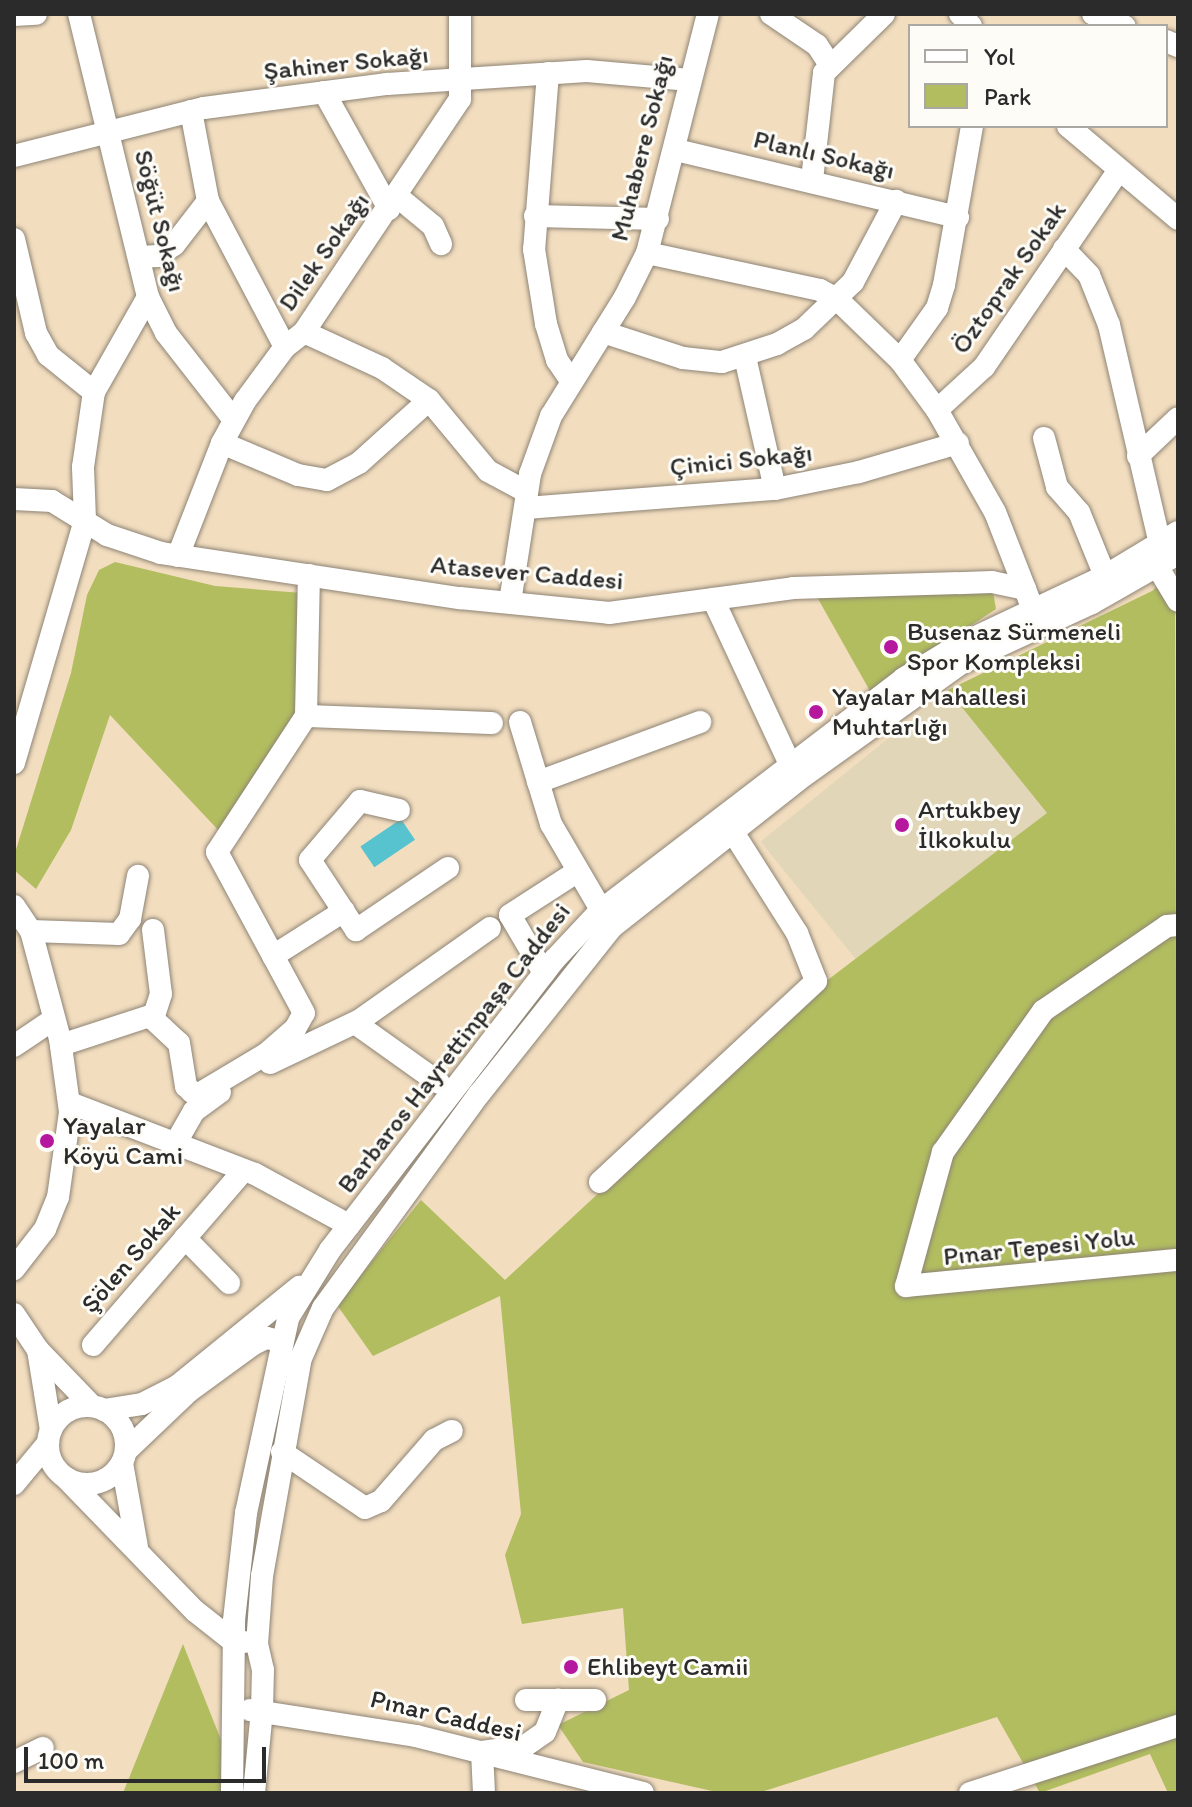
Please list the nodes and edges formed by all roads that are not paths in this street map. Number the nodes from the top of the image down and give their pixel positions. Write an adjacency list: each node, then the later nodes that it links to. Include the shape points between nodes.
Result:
1 (36, 14): 8 (street)
2 (79, 14): 18 (street, Söğüt Sokağı)
3 (460, 14): 12 (street, Dilek Sokağı)
4 (708, 14): 13 (street, Muhabere Sokağı)
5 (771, 14): 10 (street, via 817,45)
6 (884, 14): 10 (street)
7 (1093, 14): 9 (street)
8 (14, 15)
9 (1120, 24)
10 (830, 65): 22 (street, via 822,81)
11 (548, 73): 12 (street, Şahiner Sokağı); 13 (street, Şahiner Sokağı); 26 (street)
12 (461, 79): 14 (street, Şahiner Sokağı); 25 (street, Dilek Sokağı, via 460,99)
13 (690, 80): 19 (street, Muhabere Sokağı)
14 (324, 92): 15 (street, Şahiner Sokağı); 25 (street)
15 (191, 111): 18 (street, Şahiner Sokağı); 23 (street)
16 (972, 128): 27 (street)
17 (1070, 128): 21 (street)
18 (108, 133): 20 (street, Şahiner Sokağı); 34 (street, Söğüt Sokağı)
19 (676, 150): 22 (street, Planlı Sokağı); 28 (street, Muhabere Sokağı)
20 (14, 156)
21 (1118, 171): 29 (street); 32 (street, Öztoprak Sokak)
22 (812, 180): 24 (street, Planlı Sokağı)
23 (208, 201): 34 (street, via 174,245 158,256); 39 (street)
24 (896, 201): 27 (street, Planlı Sokağı); 36 (street, via 866,261)
25 (393, 203): 31 (street, via 433,226); 37 (street, Dilek Sokağı)
26 (535, 216): 28 (street); 42 (street, via 534,249 546,324 557,360)
27 (958, 217): 41 (street, via 937,308)
28 (658, 219): 33 (street, Muhabere Sokağı)
29 (1178, 219)
30 (14, 239): 43 (street, via 36,333 48,355)
31 (441, 244)
32 (1064, 249): 45 (street, Öztoprak Sokak, via 984,367); 51 (street, via 1089,275 1109,325)
33 (647, 253): 36 (street, via 820,290); 38 (street, Muhabere Sokağı)
34 (140, 257): 35 (street, Söğüt Sokağı)
35 (148, 297): 43 (street); 47 (street, Söğüt Sokağı, via 166,333)
36 (837, 299): 40 (street, via 804,329); 41 (street)
37 (304, 332): 39 (street, Dilek Sokağı); 44 (street, via 382,368)
38 (603, 332): 40 (street, via 683,358 722,362); 42 (street, Muhabere Sokağı)
39 (285, 347): 47 (street, Dilek Sokağı)
40 (745, 357): 52 (street)
41 (900, 360): 45 (street)
42 (570, 379): 54 (street, Muhabere Sokağı, via 551,416)
43 (94, 392): 55 (street, via 83,467)
44 (429, 400): 49 (street, via 359,463 327,480 298,475); 54 (street, via 488,471)
45 (937, 410): 50 (street)
46 (1178, 418): 51 (street)
47 (234, 420): 49 (street, Dilek Sokağı)
48 (1044, 438): 59 (street, via 1057,487 1079,512)
49 (222, 443): 57 (street, Dilek Sokağı)
50 (958, 443): 52 (street, Çinici Sokağı); 61 (street, via 995,512)
51 (1138, 456): 56 (street)
52 (775, 489): 54 (street, Çinici Sokağı)
53 (14, 499): 55 (street, Atasever Caddesi, via 52,501)
54 (526, 500): 63 (street, Muhabere Sokağı)
55 (85, 520): 57 (street, Atasever Caddesi, via 135,546); 68 (street)
56 (1164, 550): 59 (street, Barbaros Hayrettinpaşa Caddesi); 62 (street); 69 (street, Barbaros Hayrettinpaşa Caddesi, via 960,664)
57 (178, 556): 58 (street, Atasever Caddesi)
58 (309, 575): 63 (street, Atasever Caddesi); 64 (street)
59 (1105, 576): 61 (street, Barbaros Hayrettinpaşa Caddesi)
60 (713, 599): 61 (street, Atasever Caddesi, via 871,582 992,582); 63 (street, Atasever Caddesi, via 609,613); 69 (street)
61 (1029, 600): 69 (street, Barbaros Hayrettinpaşa Caddesi, via 921,668)
62 (1178, 601)
63 (510, 602)
64 (306, 716): 67 (street); 83 (street, via 217,852)
65 (520, 722): 70 (street)
66 (700, 722): 70 (street)
67 (492, 723)
68 (14, 763)
69 (794, 772): 72 (street, Barbaros Hayrettinpaşa Caddesi); 78 (street, Barbaros Hayrettinpaşa Caddesi)
70 (538, 782): 74 (street)
71 (399, 810): 77 (street, via 360,801 310,860)
72 (733, 832): 78 (street, Barbaros Hayrettinpaşa Caddesi); 94 (street, via 797,933 816,981)
73 (448, 868): 77 (street, via 356,930)
74 (575, 873): 78 (street); 84 (street, via 510,915)
75 (138, 876): 82 (street, via 130,919 119,934)
76 (14, 906): 82 (street)
77 (344, 911): 83 (street)
78 (606, 919): 84 (street, Barbaros Hayrettinpaşa Caddesi); 108 (street, Barbaros Hayrettinpaşa Caddesi, via 323,1308 301,1358)
79 (1178, 925): 97 (street, Pınar Tepesi Yolu, via 1167,926 1043,1011 943,1152 906,1286)
80 (490, 928): 87 (street)
81 (153, 930): 85 (street, via 161,994)
82 (31, 931): 86 (street)
83 (273, 956): 85 (street, via 304,1013 275,1048 199,1094 186,1086 179,1043)
84 (544, 973): 95 (street, Barbaros Hayrettinpaşa Caddesi)
85 (153, 1015): 88 (street)
86 (54, 1019): 88 (street); 89 (street)
87 (355, 1023): 90 (street); 92 (street, via 200,1104)
88 (61, 1045): 91 (street)
89 (14, 1046)
90 (439, 1083)
91 (70, 1103): 92 (street); 98 (street, via 69,1144 58,1197 45,1229)
92 (174, 1146): 93 (street)
93 (244, 1170): 95 (street); 96 (street, Şölen Sokak)
94 (600, 1182)
95 (349, 1225): 99 (street, Barbaros Hayrettinpaşa Caddesi)
96 (185, 1238): 100 (street); 103 (street, Şölen Sokak)
97 (1178, 1260)
98 (14, 1269)
99 (309, 1280): 102 (street, Barbaros Hayrettinpaşa Caddesi); 105 (street, via 176,1387 142,1404)
100 (229, 1283)
101 (14, 1314): 104 (street)
102 (282, 1341): 109 (street, via 266,1338 252,1345 189,1391); 113 (street, Barbaros Hayrettinpaşa Caddesi, via 246,1513)
103 (93, 1345)
104 (38, 1350): 105 (street); 107 (street)
105 (98, 1408): 107 (street, via 68,1411); 109 (street, via 122,1427)
106 (452, 1431): 108 (street, via 434,1440 381,1501 365,1508)
107 (49, 1437): 110 (street); 111 (street)
108 (282, 1452): 114 (street, Barbaros Hayrettinpaşa Caddesi)
109 (124, 1457): 110 (street, via 114,1473 91,1484); 112 (street)
110 (62, 1474): 111 (street); 112 (street)
111 (14, 1487)
112 (137, 1547): 113 (street, via 195,1611)
113 (233, 1641): 114 (street); 118 (street, Barbaros Hayrettinpaşa Caddesi)
114 (257, 1644): 119 (street, Barbaros Hayrettinpaşa Caddesi, via 263,1670)
115 (526, 1700): 116 (street)
116 (558, 1700): 117 (street); 122 (street, via 545,1732 525,1746)
117 (595, 1700)
118 (234, 1709): 119 (street, Pınar Caddesi); 125 (street, Barbaros Hayrettinpaşa Caddesi)
119 (262, 1710): 122 (street, Pınar Caddesi, via 348,1722); 126 (street, Barbaros Hayrettinpaşa Caddesi)
120 (1178, 1726): 129 (street)
121 (43, 1748): 123 (street)
122 (482, 1752): 124 (street, Pınar Caddesi); 127 (street)
123 (14, 1762)
124 (578, 1785): 128 (street, Pınar Caddesi)
125 (232, 1793)
126 (254, 1793)
127 (484, 1793)
128 (643, 1793)
129 (970, 1793)

